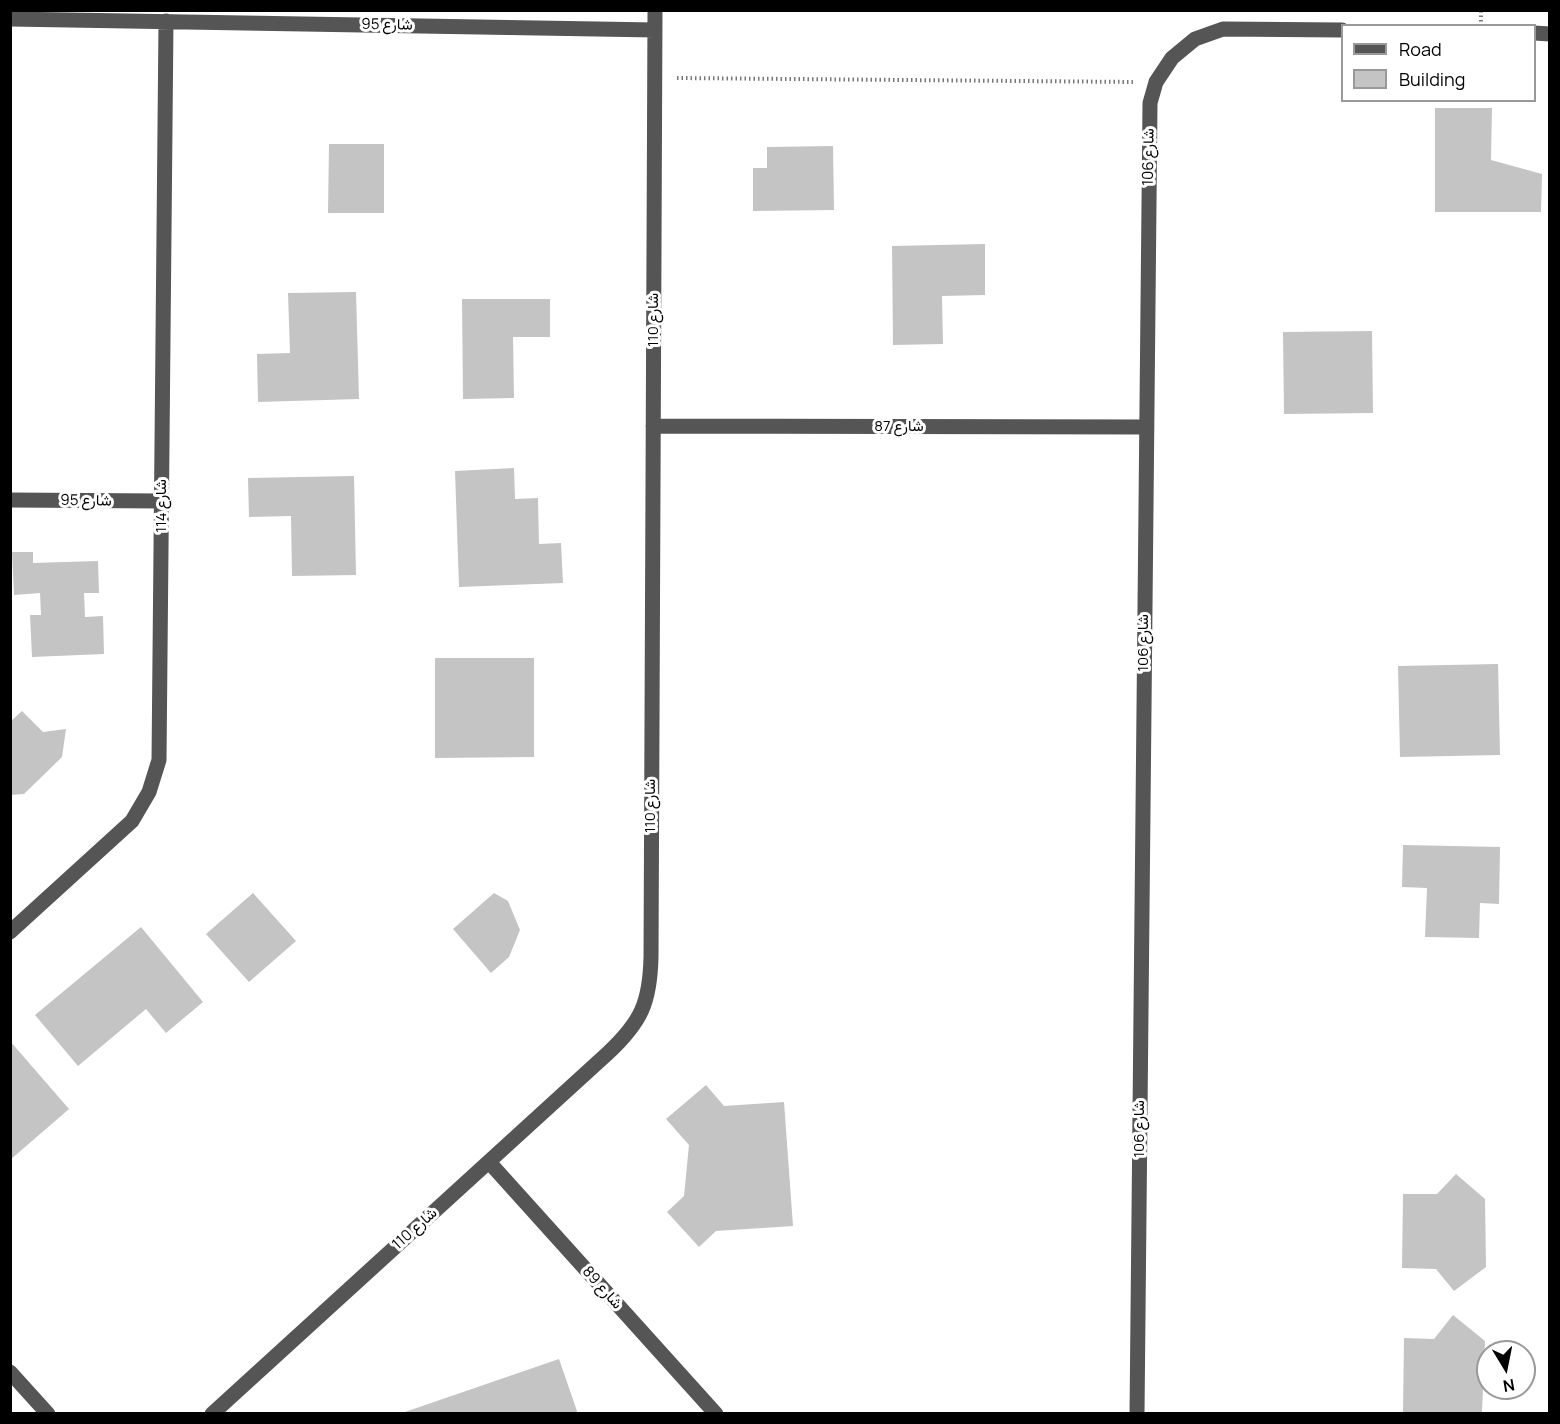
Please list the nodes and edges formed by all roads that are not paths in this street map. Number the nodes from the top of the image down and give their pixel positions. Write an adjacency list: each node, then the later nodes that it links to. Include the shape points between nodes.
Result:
1 (655, 10): 4 (street, شارع 110)
2 (10, 19): 3 (street, شارع 95)
3 (166, 21): 4 (street, شارع 95); 9 (street, شارع 114)
4 (655, 30): 6 (street, شارع 110)
5 (1341, 30): 7 (street, شارع 106, via 1223,29 1195,39 1172,58 1156,82 1150,103)
6 (653, 426): 7 (street, شارع 87); 11 (street, شارع 110, via 650,985 642,1011 628,1034)
7 (1146, 427): 16 (street, شارع 106)
8 (10, 500): 9 (street, شارع 95)
9 (162, 501): 10 (street, شارع 114, via 159,760 149,792 132,821)
10 (10, 932)
11 (489, 1162): 14 (street, شارع 110); 15 (street, شارع 89)
12 (10, 1372): 13 (street)
13 (48, 1413)
14 (212, 1413)
15 (716, 1413)
16 (1137, 1413)

